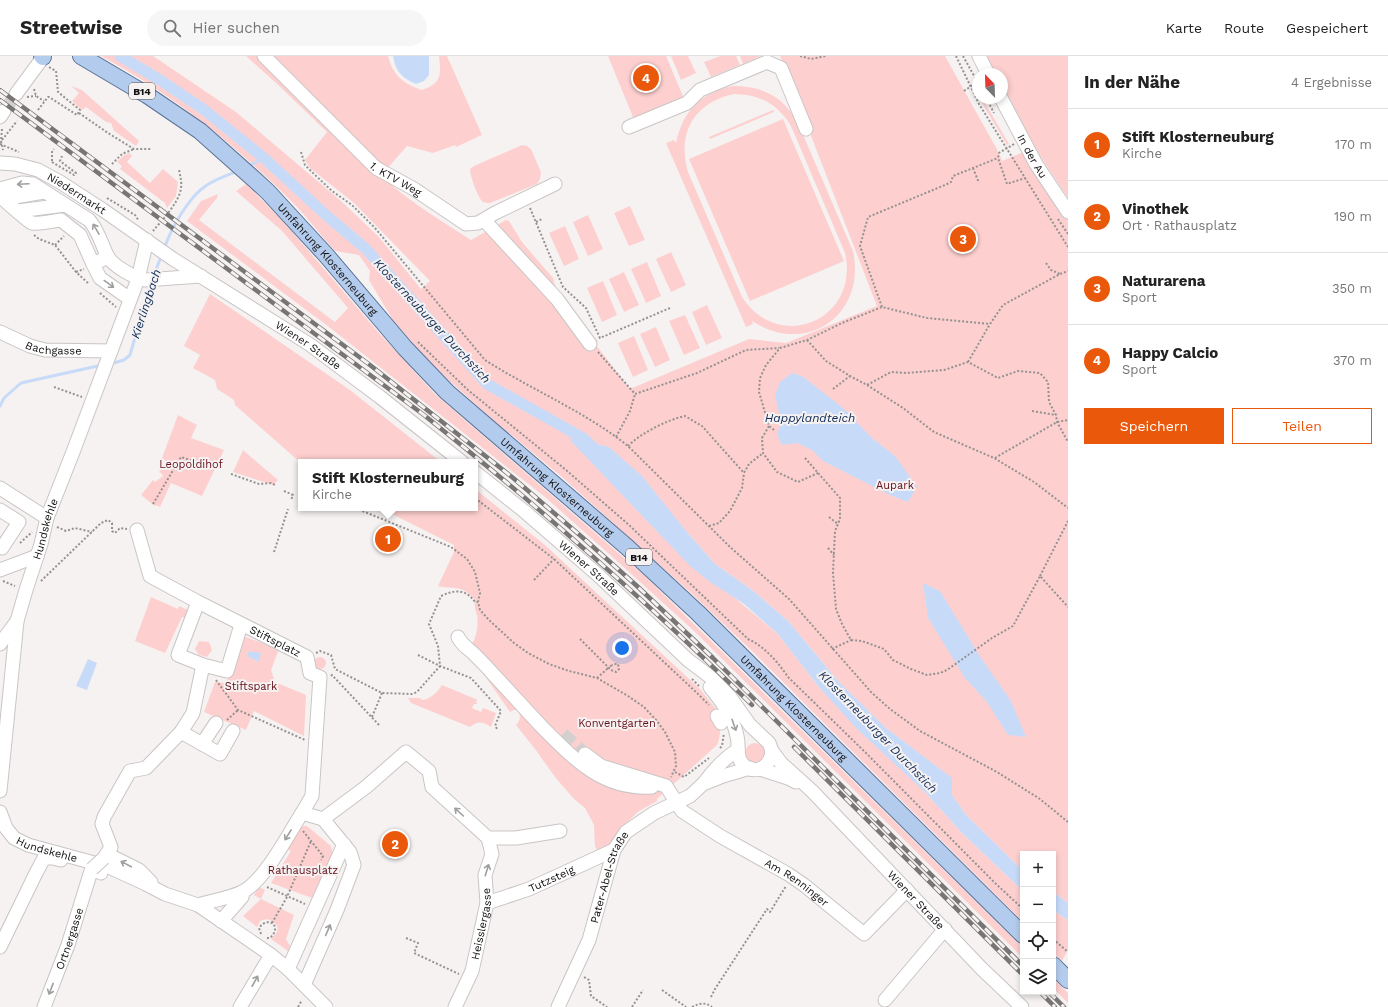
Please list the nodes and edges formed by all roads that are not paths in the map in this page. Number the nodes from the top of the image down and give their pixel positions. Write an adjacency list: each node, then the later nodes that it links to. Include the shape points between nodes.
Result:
1 (81, 56): 70 (main road, Umfahrung Klosterneuburg / B14, via 147,95 200,131 255,180 326,255 405,348 447,392 628,547)
2 (264, 56): 15 (street, 1. KTV Weg, via 376,168 414,189 466,224)
3 (979, 56): 5 (street)
4 (44, 59): 6 (street)
5 (985, 68)
6 (22, 96)
7 (1004, 104): 14 (street, In der Au, via 1036,164)
8 (629, 127): 9 (street, via 687,103 700,90 767,62 781,68)
9 (806, 128)
10 (0, 163): 16 (street, Niedermarkt, via 38,170)
11 (555, 184): 15 (street, 1. KTV Weg)
12 (65, 204): 13 (street); 13 (street); 13 (street, one-way to 13, via 44,192); 17 (street, one-way to 12, via 96,228 89,220)
13 (15, 209): 18 (street, via 61,220 80,234)
14 (1068, 212)
15 (484, 220): 23 (street, via 557,299)
16 (152, 239): 19 (street, Wiener Straße, via 173,259); 20 (street, Hundskehle)
17 (108, 257): 18 (street); 20 (street, via 113,263)
18 (93, 264): 21 (street, one-way to 21, via 100,278)
19 (201, 276): 20 (street); 25 (street, Wiener Straße, via 309,344)
20 (142, 280): 21 (street, Hundskehle)
21 (130, 299): 24 (street, Hundskehle)
22 (0, 332): 24 (street, Bachgasse, via 45,350)
23 (590, 344)
24 (110, 354): 29 (street, Hundskehle)
25 (458, 459)
26 (478, 474): 40 (street, Wiener Straße, via 597,574)
27 (2, 494): 29 (street)
28 (0, 510): 31 (street, via 19,522 2,548)
29 (47, 521): 32 (street, Hundskehle)
30 (137, 530): 34 (street, Stiftsplatz, via 150,576)
31 (0, 547)
32 (37, 556): 33 (street); 35 (street, Hundskehle)
33 (0, 570)
34 (198, 602): 36 (street, Stiftsplatz); 39 (street, Stiftsplatz, via 178,655)
35 (17, 621): 38 (street); 51 (street, Hundskehle)
36 (241, 625): 39 (street, Stiftsplatz, via 227,671); 54 (street, Stiftsplatz, via 307,657 310,673 326,676 315,747 312,796)
37 (458, 637): 49 (street, via 460,643 475,655 578,763 618,784 641,788)
38 (0, 644)
39 (204, 666): 41 (street, via 193,713)
40 (695, 673): 42 (street, Wiener Straße, via 713,679); 44 (street, Wiener Straße, one-way to 44, via 703,677 726,708 735,726)
41 (177, 737): 43 (street); 60 (street, via 146,768 130,771 102,824 111,846)
42 (763, 738): 44 (street, via 748,737); 45 (street, Wiener Straße)
43 (202, 744): 43 (street, via 225,725 220,754)
44 (738, 748): 47 (street, Wiener Straße, via 741,762); 48 (street, Pater-Abel-Straße, via 717,766)
45 (772, 750): 47 (street, via 768,763); 50 (street, Wiener Straße, via 781,762)
46 (584, 754): 49 (street, via 601,766)
47 (755, 769): 48 (street, Pater-Abel-Straße); 50 (street, Wiener Straße, via 788,778)
48 (703, 784): 52 (street, Pater-Abel-Straße, via 690,796)
49 (666, 786): 52 (street, Am Renninger)
50 (812, 790): 63 (street, Wiener Straße)
51 (0, 791)
52 (676, 803): 59 (street, Pater-Abel-Straße, via 654,813 626,832); 63 (street, Am Renninger, via 682,811 720,836 792,877 864,934)
53 (0, 812): 60 (street, Hundskehle, via 6,828 14,838 28,845)
54 (302, 813): 55 (street); 64 (street, one-way to 64, via 270,863)
55 (323, 819): 57 (street, one-way to 55, via 432,787 429,771 406,752 366,787); 58 (street)
56 (560, 831): 57 (street, via 516,838)
57 (488, 838): 66 (street, Heisslergasse, one-way to 57, via 485,875 492,854)
58 (344, 844): 72 (street); 74 (street, one-way to 58, via 354,865)
59 (614, 850): 66 (street, Tutzsteig, via 529,889); 84 (street, Pater-Abel-Straße, via 589,940)
60 (107, 860): 61 (street, bridge); 62 (street); 65 (street, one-way to 60, via 139,870)
61 (92, 870): 62 (street, via 117,878 139,890); 71 (street, via 53,858 44,858); 80 (street, Ortnergasse, one-way to 80, via 68,945)
62 (146, 884): 65 (street)
63 (907, 890): 69 (street, Wiener Straße)
64 (243, 892): 67 (street); 68 (street, via 242,897)
65 (165, 894): 67 (street)
66 (487, 903): 83 (street, Heisslergasse, via 469,979)
67 (198, 905): 68 (street)
68 (221, 921): 73 (street)
69 (945, 929): 79 (street); 85 (street, Wiener Straße)
70 (1020, 932)
71 (0, 947)
72 (295, 954): 74 (street); 76 (street)
73 (270, 955): 76 (street); 81 (street, one-way to 73)
74 (312, 966): 78 (street)
75 (1056, 968): 77 (main road)
76 (288, 969): 78 (street)
77 (1068, 980)
78 (304, 985): 82 (street)
79 (885, 1000)
80 (44, 1007)
81 (240, 1007)
82 (326, 1007)
83 (455, 1007)
84 (558, 1007)
85 (1022, 1007)

